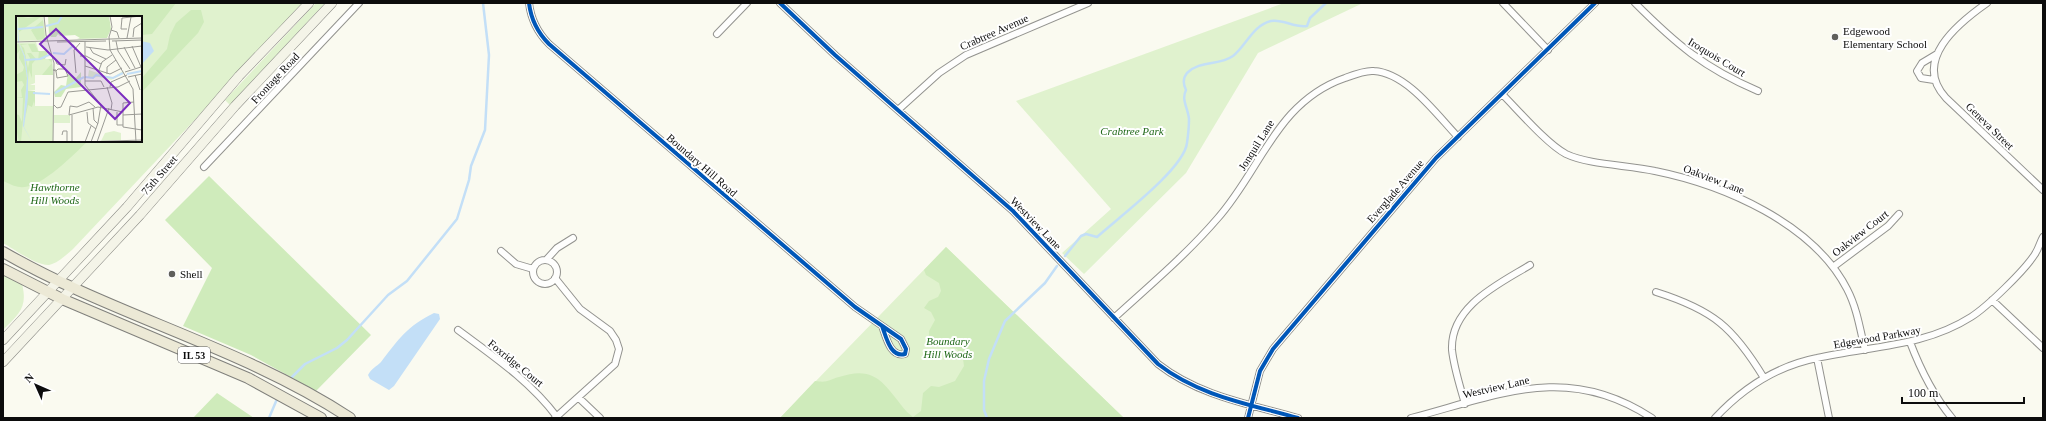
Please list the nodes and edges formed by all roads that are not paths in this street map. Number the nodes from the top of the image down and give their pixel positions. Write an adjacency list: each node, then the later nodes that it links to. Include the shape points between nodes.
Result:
1 (309, 3): 33 (main road, 75th Street, via 239,76 142,191)
2 (332, 3): 34 (main road, 75th Street, via 235,106)
3 (359, 3): 20 (street, Frontage Road)
4 (529, 3): 40 (street, Boundary Hill Road, via 536,28 549,44 850,303)
5 (747, 3): 12 (street)
6 (780, 3): 18 (street, Westview Lane)
7 (1088, 3): 18 (street, Crabtree Avenue, via 966,55 939,73)
8 (1503, 3): 13 (street)
9 (1594, 3): 13 (street, Everglade Avenue)
10 (1634, 3): 16 (street, Iroquois Court, via 1695,58 1725,76)
11 (1987, 3): 14 (street, via 1963,22)
12 (717, 34)
13 (1548, 50): 17 (street, Everglade Avenue)
14 (1936, 54): 15 (street, Geneva Street); 15 (street, via 1922,62 1917,71 1921,78)
15 (1934, 80): 21 (street, Geneva Street, via 1946,98)
16 (1758, 91)
17 (1502, 94): 19 (street, Everglade Avenue); 29 (street, Oakview Lane, via 1566,154 1586,160 1667,173 1721,191 1752,205 1793,230)
18 (898, 110): 39 (street, Westview Lane, via 1013,210)
19 (1458, 137): 39 (street, Jonquil Lane, via 1410,87 1390,75 1374,71 1329,85 1290,114 1273,135 1248,178 1219,218); 51 (street, Everglade Avenue, via 1415,181 1273,349 1260,371)
20 (204, 167)
21 (2043, 190)
22 (1900, 214): 29 (street, Oakview Court)
23 (2043, 237): 38 (street, Edgewood Parkway, via 2032,259)
24 (573, 238): 27 (street, via 556,248)
25 (501, 251): 31 (street, via 516,264)
26 (3, 252): 33 (main road, IL 53)
27 (547, 259): 31 (street, via 536,262); 32 (street, Foxridge Court, via 557,267)
28 (1530, 265): 50 (street, via 1476,299 1464,312 1452,348)
29 (1834, 267): 45 (street, Oakview Lane, via 1856,308)
30 (3, 269): 35 (main road, IL 53)
31 (533, 269): 32 (street, via 534,278 540,283 549,284)
32 (555, 278): 49 (street, Foxridge Court, via 580,309 610,331 619,350 615,364)
33 (59, 280): 34 (main road, IL 53); 35 (main road, 75th Street)
34 (73, 287): 37 (main road, 75th Street); 54 (main road, IL 53, via 244,360)
35 (48, 292): 37 (main road, IL 53); 42 (main road, 75th Street)
36 (1656, 292): 48 (street, via 1688,302 1719,321 1740,340)
37 (62, 299): 47 (main road, 75th Street); 53 (main road, IL 53, via 248,378)
38 (1992, 300): 43 (street, Edgewood Parkway, via 1972,317); 44 (street)
39 (1114, 318): 51 (street, Westview Lane, via 1171,374 1198,389)
40 (882, 326): 40 (street, Boundary Hill Road, via 901,339 906,349 905,354 900,356 894,353)
41 (458, 330): 52 (street, Foxridge Court, via 512,370 544,399)
42 (3, 340)
43 (1910, 342): 45 (street, Edgewood Parkway); 62 (street, via 1932,393)
44 (2043, 348)
45 (1865, 350): 46 (street, Edgewood Parkway)
46 (1817, 358): 48 (street, Edgewood Parkway, via 1792,365); 61 (street)
47 (3, 362)
48 (1764, 378): 60 (street, Edgewood Parkway, via 1735,398)
49 (579, 398): 52 (street, Foxridge Court); 55 (street)
50 (1465, 404): 58 (street, Westview Lane); 59 (street, Westview Lane, via 1516,390 1552,386 1578,388 1610,396)
51 (1251, 405): 56 (street, Everglade Avenue); 57 (street, Westview Lane)
52 (556, 417)
53 (321, 418)
54 (350, 418)
55 (600, 418)
56 (1248, 418)
57 (1298, 418)
58 (1412, 418)
59 (1652, 418)
60 (1715, 418)
61 (1829, 418)
62 (1952, 418)

